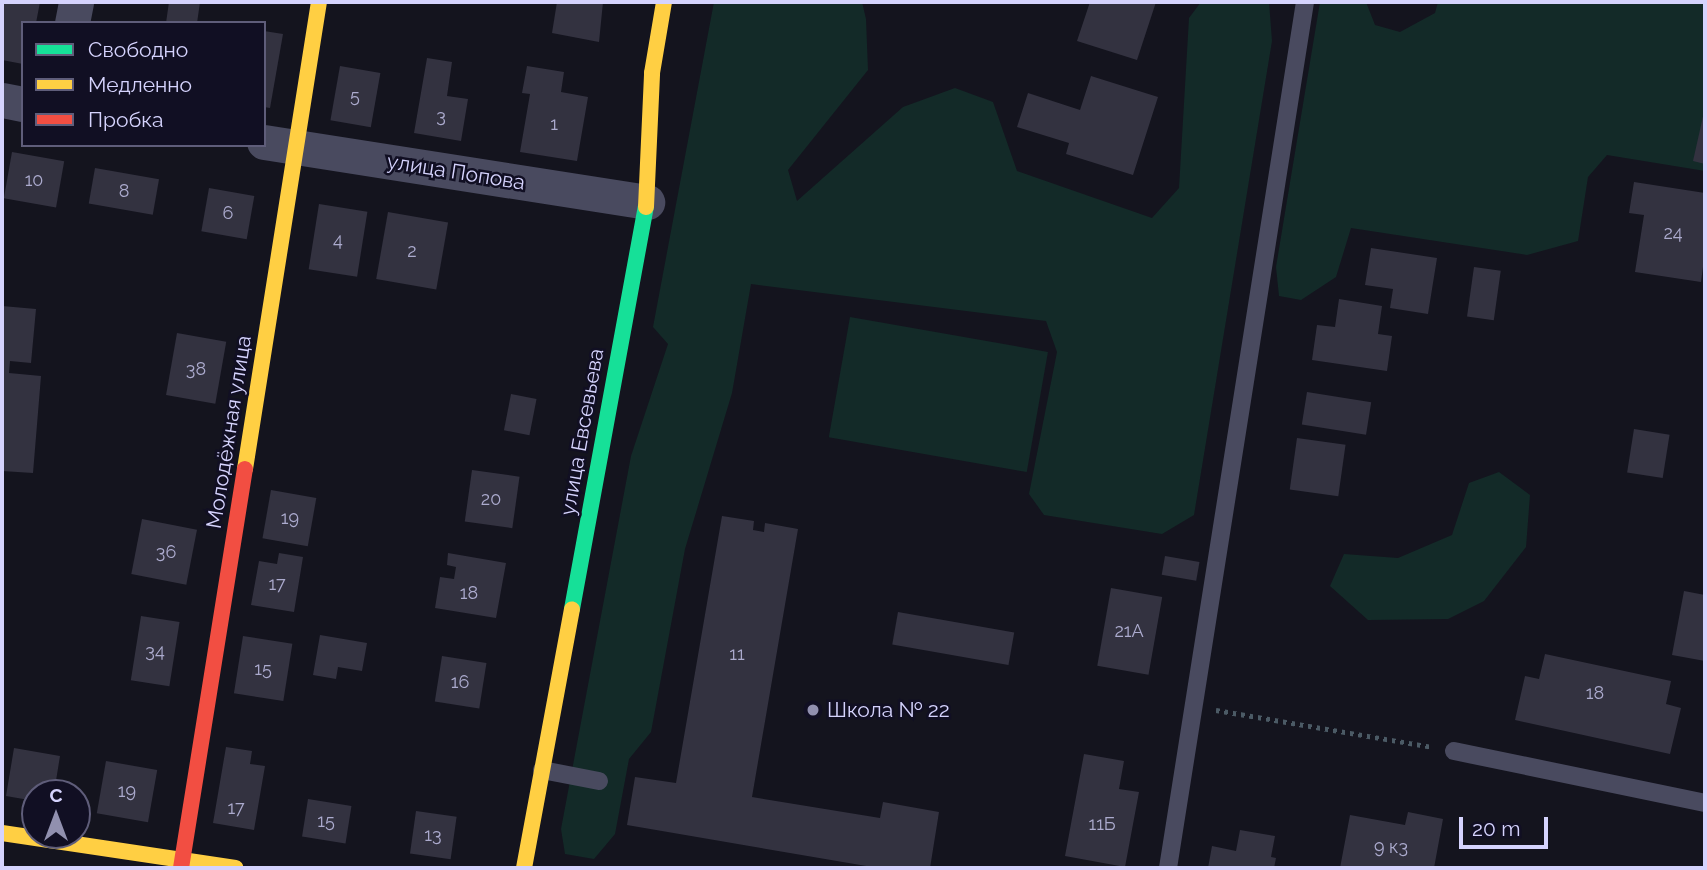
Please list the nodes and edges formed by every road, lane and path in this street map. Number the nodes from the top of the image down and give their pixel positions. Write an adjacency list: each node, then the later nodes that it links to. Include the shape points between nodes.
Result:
1 (76, 2): 5 (street)
2 (319, 2): 8 (street, Молодёжная улица)
3 (664, 2): 9 (street, улица Евсевьева, via 652,73)
4 (1306, 2): 10 (lane)
5 (72, 21)
6 (2, 100): 7 (street)
7 (21, 104)
8 (280, 144): 9 (street, улица Попова); 16 (street, Молодёжная улица)
9 (647, 202): 12 (street, улица Евсевьева)
10 (1194, 706): 11 (path); 19 (lane)
11 (1454, 751): 14 (lane)
12 (542, 770): 13 (lane); 18 (street, улица Евсевьева)
13 (599, 781)
14 (1705, 803)
15 (2, 833): 16 (street)
16 (182, 864): 17 (street)
17 (234, 868)
18 (524, 868)
19 (1168, 868)

